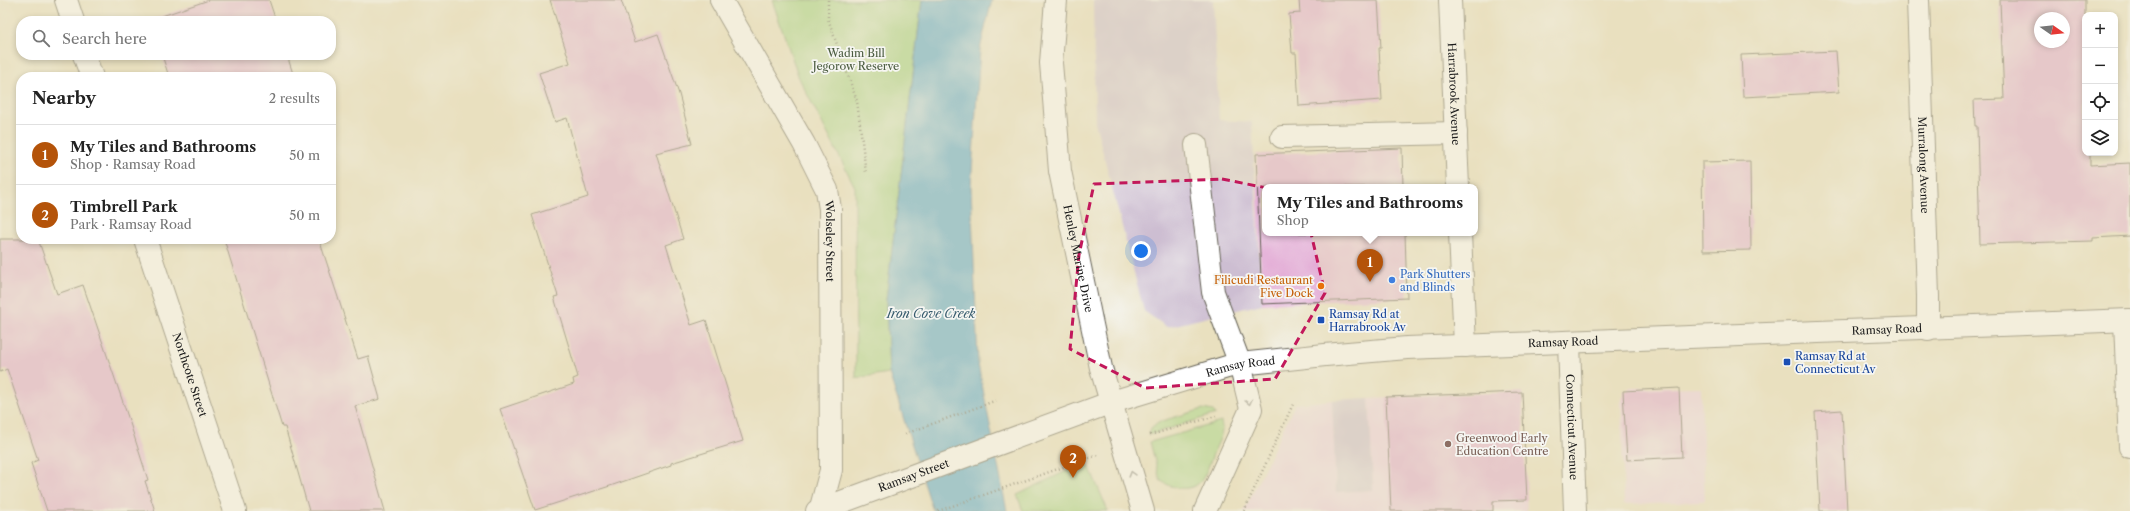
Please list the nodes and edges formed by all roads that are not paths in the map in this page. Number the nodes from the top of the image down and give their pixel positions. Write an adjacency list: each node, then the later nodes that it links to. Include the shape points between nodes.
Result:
1 (66, 0): 6 (street)
2 (721, 0): 24 (street, Wolseley Street, via 808,151 827,190 830,209 831,463)
3 (1056, 0): 20 (street, Henley Marine Drive, via 1051,64 1060,171 1101,368)
4 (1450, 0): 9 (street, Harrabrook Avenue)
5 (1918, 0): 16 (street, Murralong Avenue)
6 (71, 16)
7 (86, 60): 8 (street)
8 (90, 72)
9 (1456, 133): 10 (street); 12 (street, Harrabrook Avenue)
10 (1282, 137)
11 (1196, 145): 19 (street, via 1212,292)
12 (1458, 184)
13 (1460, 236): 18 (street)
14 (147, 244): 23 (street, Northcote Street)
15 (2128, 321): 16 (street, Ramsay Road); 22 (street)
16 (1928, 329): 17 (street, Ramsay Road)
17 (1569, 343): 18 (street, Ramsay Road); 27 (street, Connecticut Avenue)
18 (1465, 346): 19 (street, Ramsay Road, via 1363,351)
19 (1240, 364): 20 (street, Ramsay Road); 26 (street, one-way to 26, via 1251,409)
20 (1112, 402): 21 (street, Ramsay Road); 25 (street, Henley Marine Drive, one-way to 20)
21 (1010, 440): 24 (street, Ramsay Street)
22 (2130, 447)
23 (235, 511)
24 (819, 511)
25 (1143, 511)
26 (1205, 511)
27 (1574, 511)

